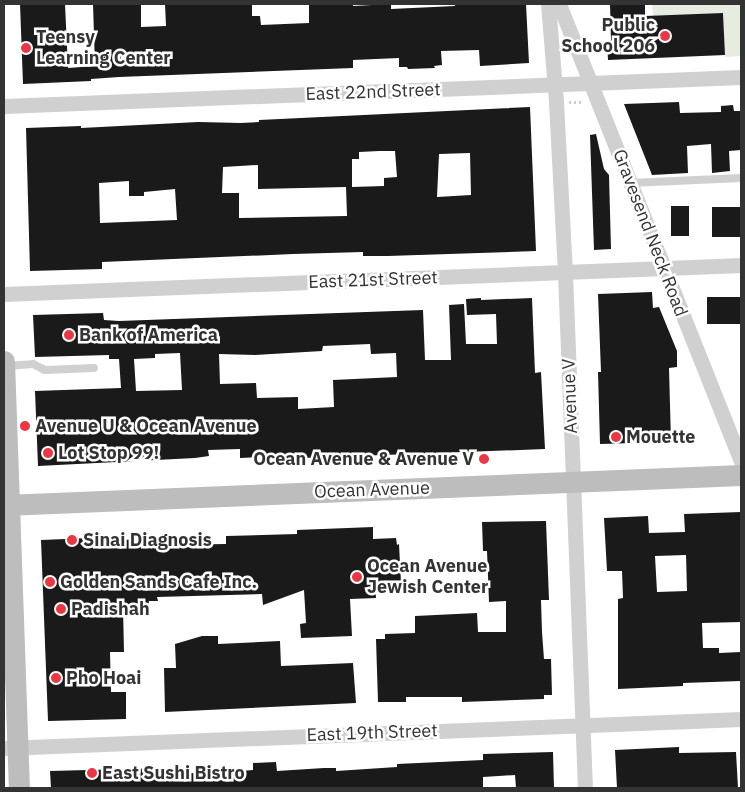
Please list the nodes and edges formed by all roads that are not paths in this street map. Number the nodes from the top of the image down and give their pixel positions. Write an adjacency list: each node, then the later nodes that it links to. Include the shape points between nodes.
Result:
1 (556, 4): 3 (street, Gravesend Neck Road); 4 (street, Avenue V)
2 (741, 78): 3 (street, East 22nd Street)
3 (593, 84): 4 (street, East 22nd Street); 7 (street, Gravesend Neck Road)
4 (554, 85): 5 (street, East 22nd Street); 10 (street, Avenue V)
5 (4, 106)
6 (741, 178): 7 (lane)
7 (630, 183): 9 (street, Gravesend Neck Road)
8 (741, 265): 9 (street, East 21st Street)
9 (663, 268): 10 (street, East 21st Street); 15 (street, Gravesend Neck Road)
10 (566, 272): 11 (street, East 21st Street); 17 (street, Avenue V)
11 (4, 294)
12 (4, 361): 13 (main road)
13 (4, 366): 14 (lane, via 33,364 45,370); 18 (main road)
14 (94, 368)
15 (741, 462)
16 (741, 475): 17 (main road, Ocean Avenue)
17 (572, 482): 18 (main road, Ocean Avenue); 20 (street, Avenue V)
18 (6, 505): 21 (main road)
19 (741, 719): 20 (street, East 19th Street)
20 (583, 725): 21 (street, East 19th Street); 23 (street, Avenue V)
21 (11, 748): 22 (main road)
22 (19, 788)
23 (586, 788)

